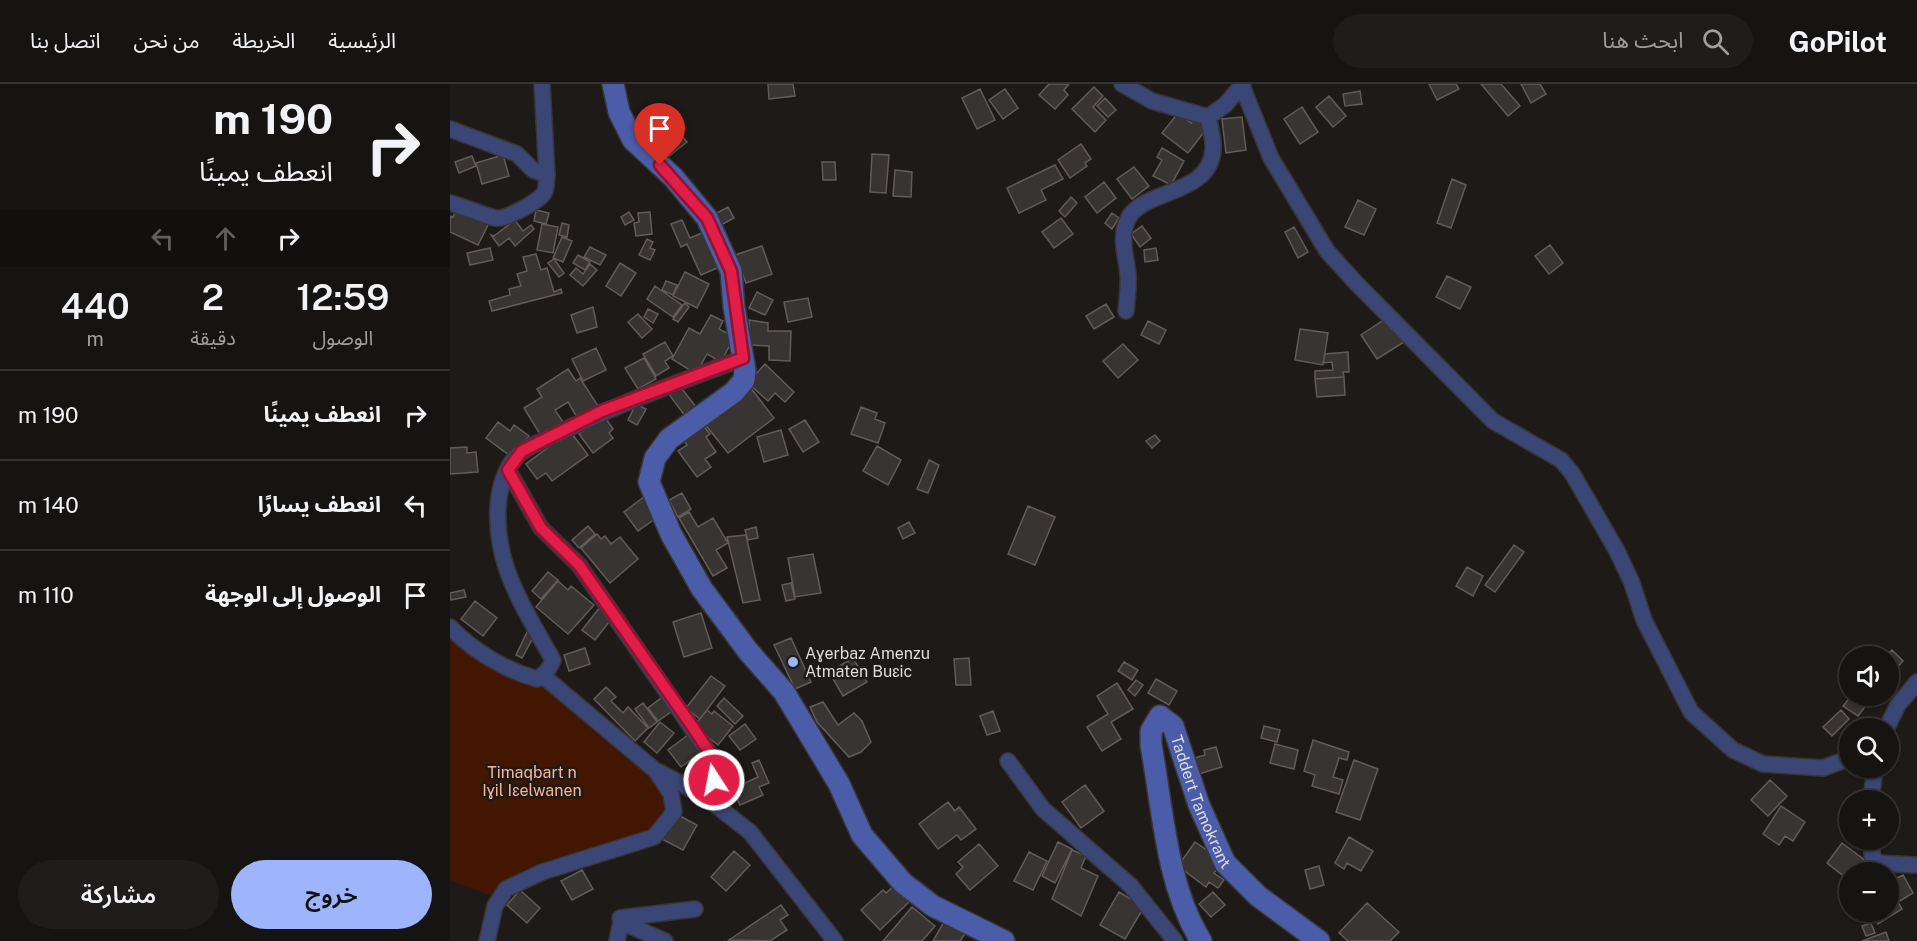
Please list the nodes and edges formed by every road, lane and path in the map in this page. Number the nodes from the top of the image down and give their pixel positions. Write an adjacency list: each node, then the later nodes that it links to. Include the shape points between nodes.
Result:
1 (542, 84): 7 (street)
2 (613, 84): 10 (street, via 619,112 633,140 673,177 707,218 731,271)
3 (1122, 84): 5 (street, via 1152,101)
4 (1242, 85): 5 (street, via 1226,105); 17 (street, via 1270,158 1328,251 1494,421 1561,460 1572,473 1617,551 1644,620 1691,712 1733,750 1763,764 1823,768)
5 (1208, 117): 9 (street, via 1214,150 1207,167 1189,185 1139,206 1128,217 1123,235 1128,276)
6 (450, 129): 7 (street, via 517,154 533,170)
7 (547, 175): 8 (street, via 545,192 511,215 497,219)
8 (450, 203)
9 (1126, 311)
10 (743, 358): 11 (street, via 602,411 522,451); 28 (street, via 744,380 734,392 669,439 655,458 649,482 671,534 702,589 784,692 838,784 861,835 903,883 933,906)
11 (508, 470): 13 (street, via 498,504 499,532 507,570 553,660); 19 (street, via 541,528 579,565 710,753)
12 (450, 627): 13 (street, via 465,643 497,662 537,679)
13 (543, 676): 18 (street)
14 (1917, 682): 15 (street)
15 (1891, 718)
16 (1008, 761): 29 (street, via 1043,809 1131,886)
17 (1839, 762)
18 (656, 771): 19 (street); 24 (street, via 671,794 674,812 654,837 542,872 506,889 495,906)
19 (714, 803): 27 (street, via 750,832)
20 (1872, 850): 21 (street, via 1877,863)
21 (1917, 865)
22 (695, 909): 23 (street, via 621,918)
23 (621, 922): 25 (street); 26 (street)
24 (487, 941)
25 (617, 941)
26 (665, 941)
27 (835, 941)
28 (1004, 941)
29 (1175, 941)
30 (1200, 941): 31 (street, Taddert Tamokrant, via 1186,916 1174,874 1151,745 1151,731 1160,716 1173,726 1199,805 1225,863 1258,896)
31 (1319, 941)

